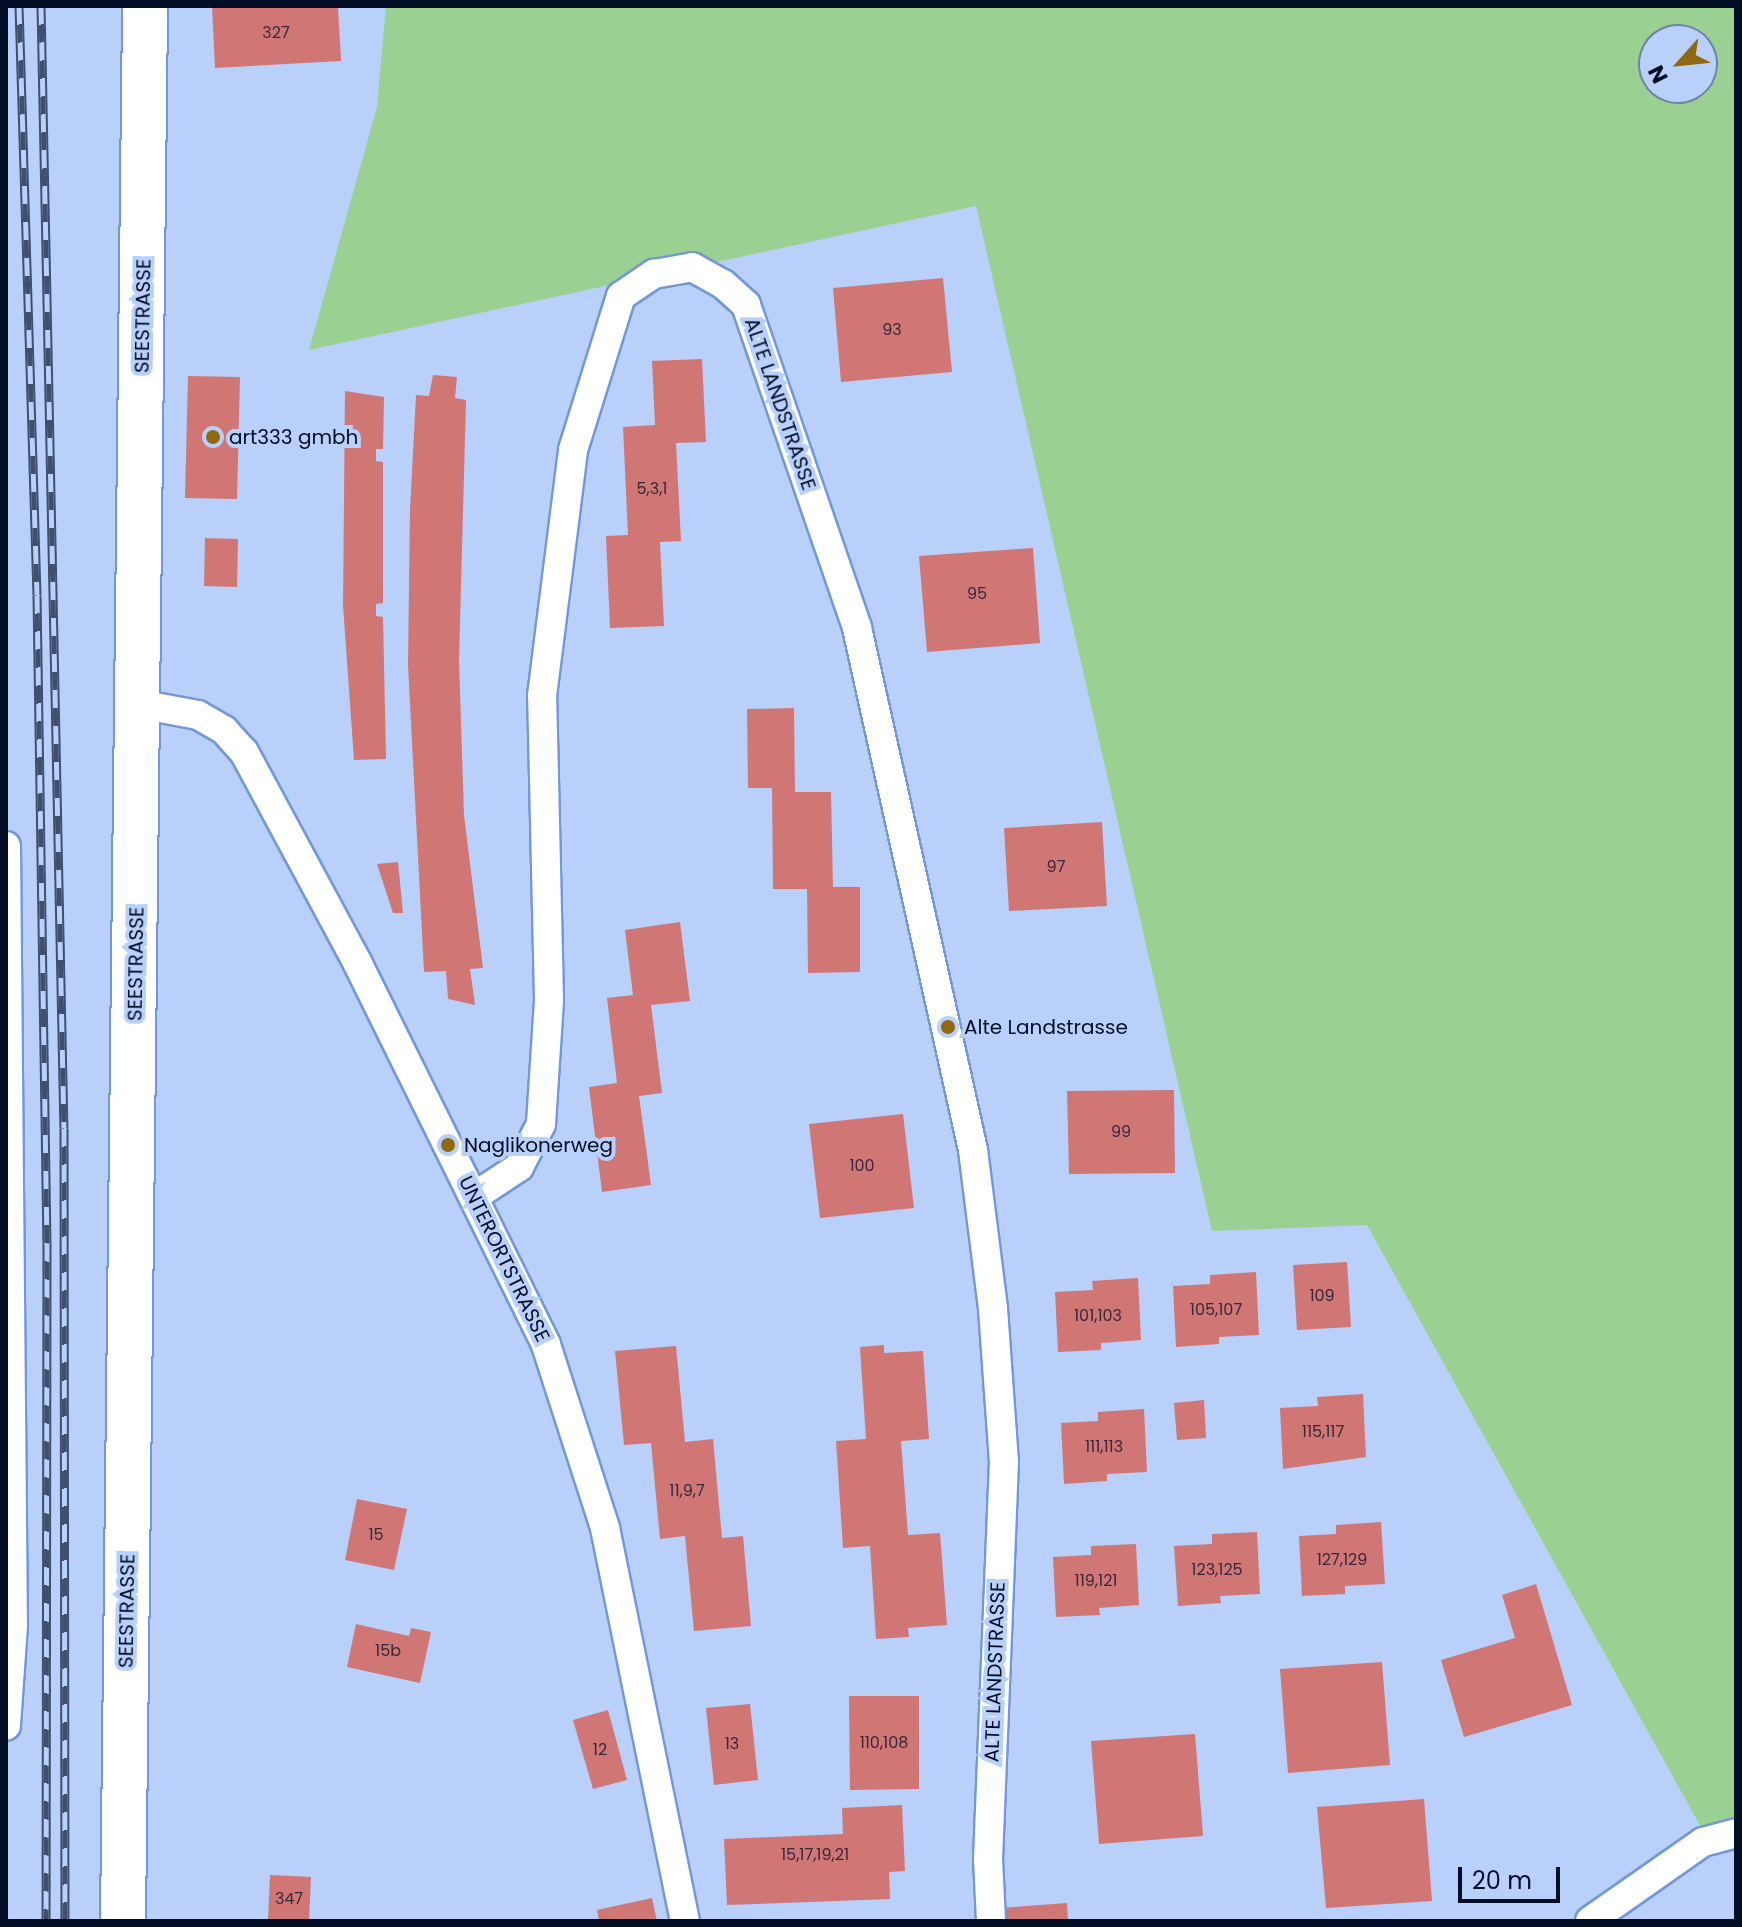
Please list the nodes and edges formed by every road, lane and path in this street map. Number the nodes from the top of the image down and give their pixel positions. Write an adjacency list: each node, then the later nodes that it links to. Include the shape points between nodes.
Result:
1 (145, 6): 2 (main road, SEESTRASSE)
2 (139, 704): 4 (street, UNTERORTSTRASSE, via 198,715 224,730 244,752); 7 (main road, SEESTRASSE)
3 (6, 846): 5 (street, via 13,1610)
4 (475, 1196): 8 (street, UNTERORTSTRASSE, via 546,1345 605,1528); 9 (street, ALTE LANDSTRASSE, via 519,1167 541,1124 549,999 542,696 573,450 621,296 654,274 692,267 746,305 857,628 973,1150 993,1309 1004,1461 988,1859)
5 (6, 1726)
6 (1736, 1833): 10 (street, via 1703,1842)
7 (123, 1921)
8 (685, 1921)
9 (991, 1921)
10 (1590, 1921)

